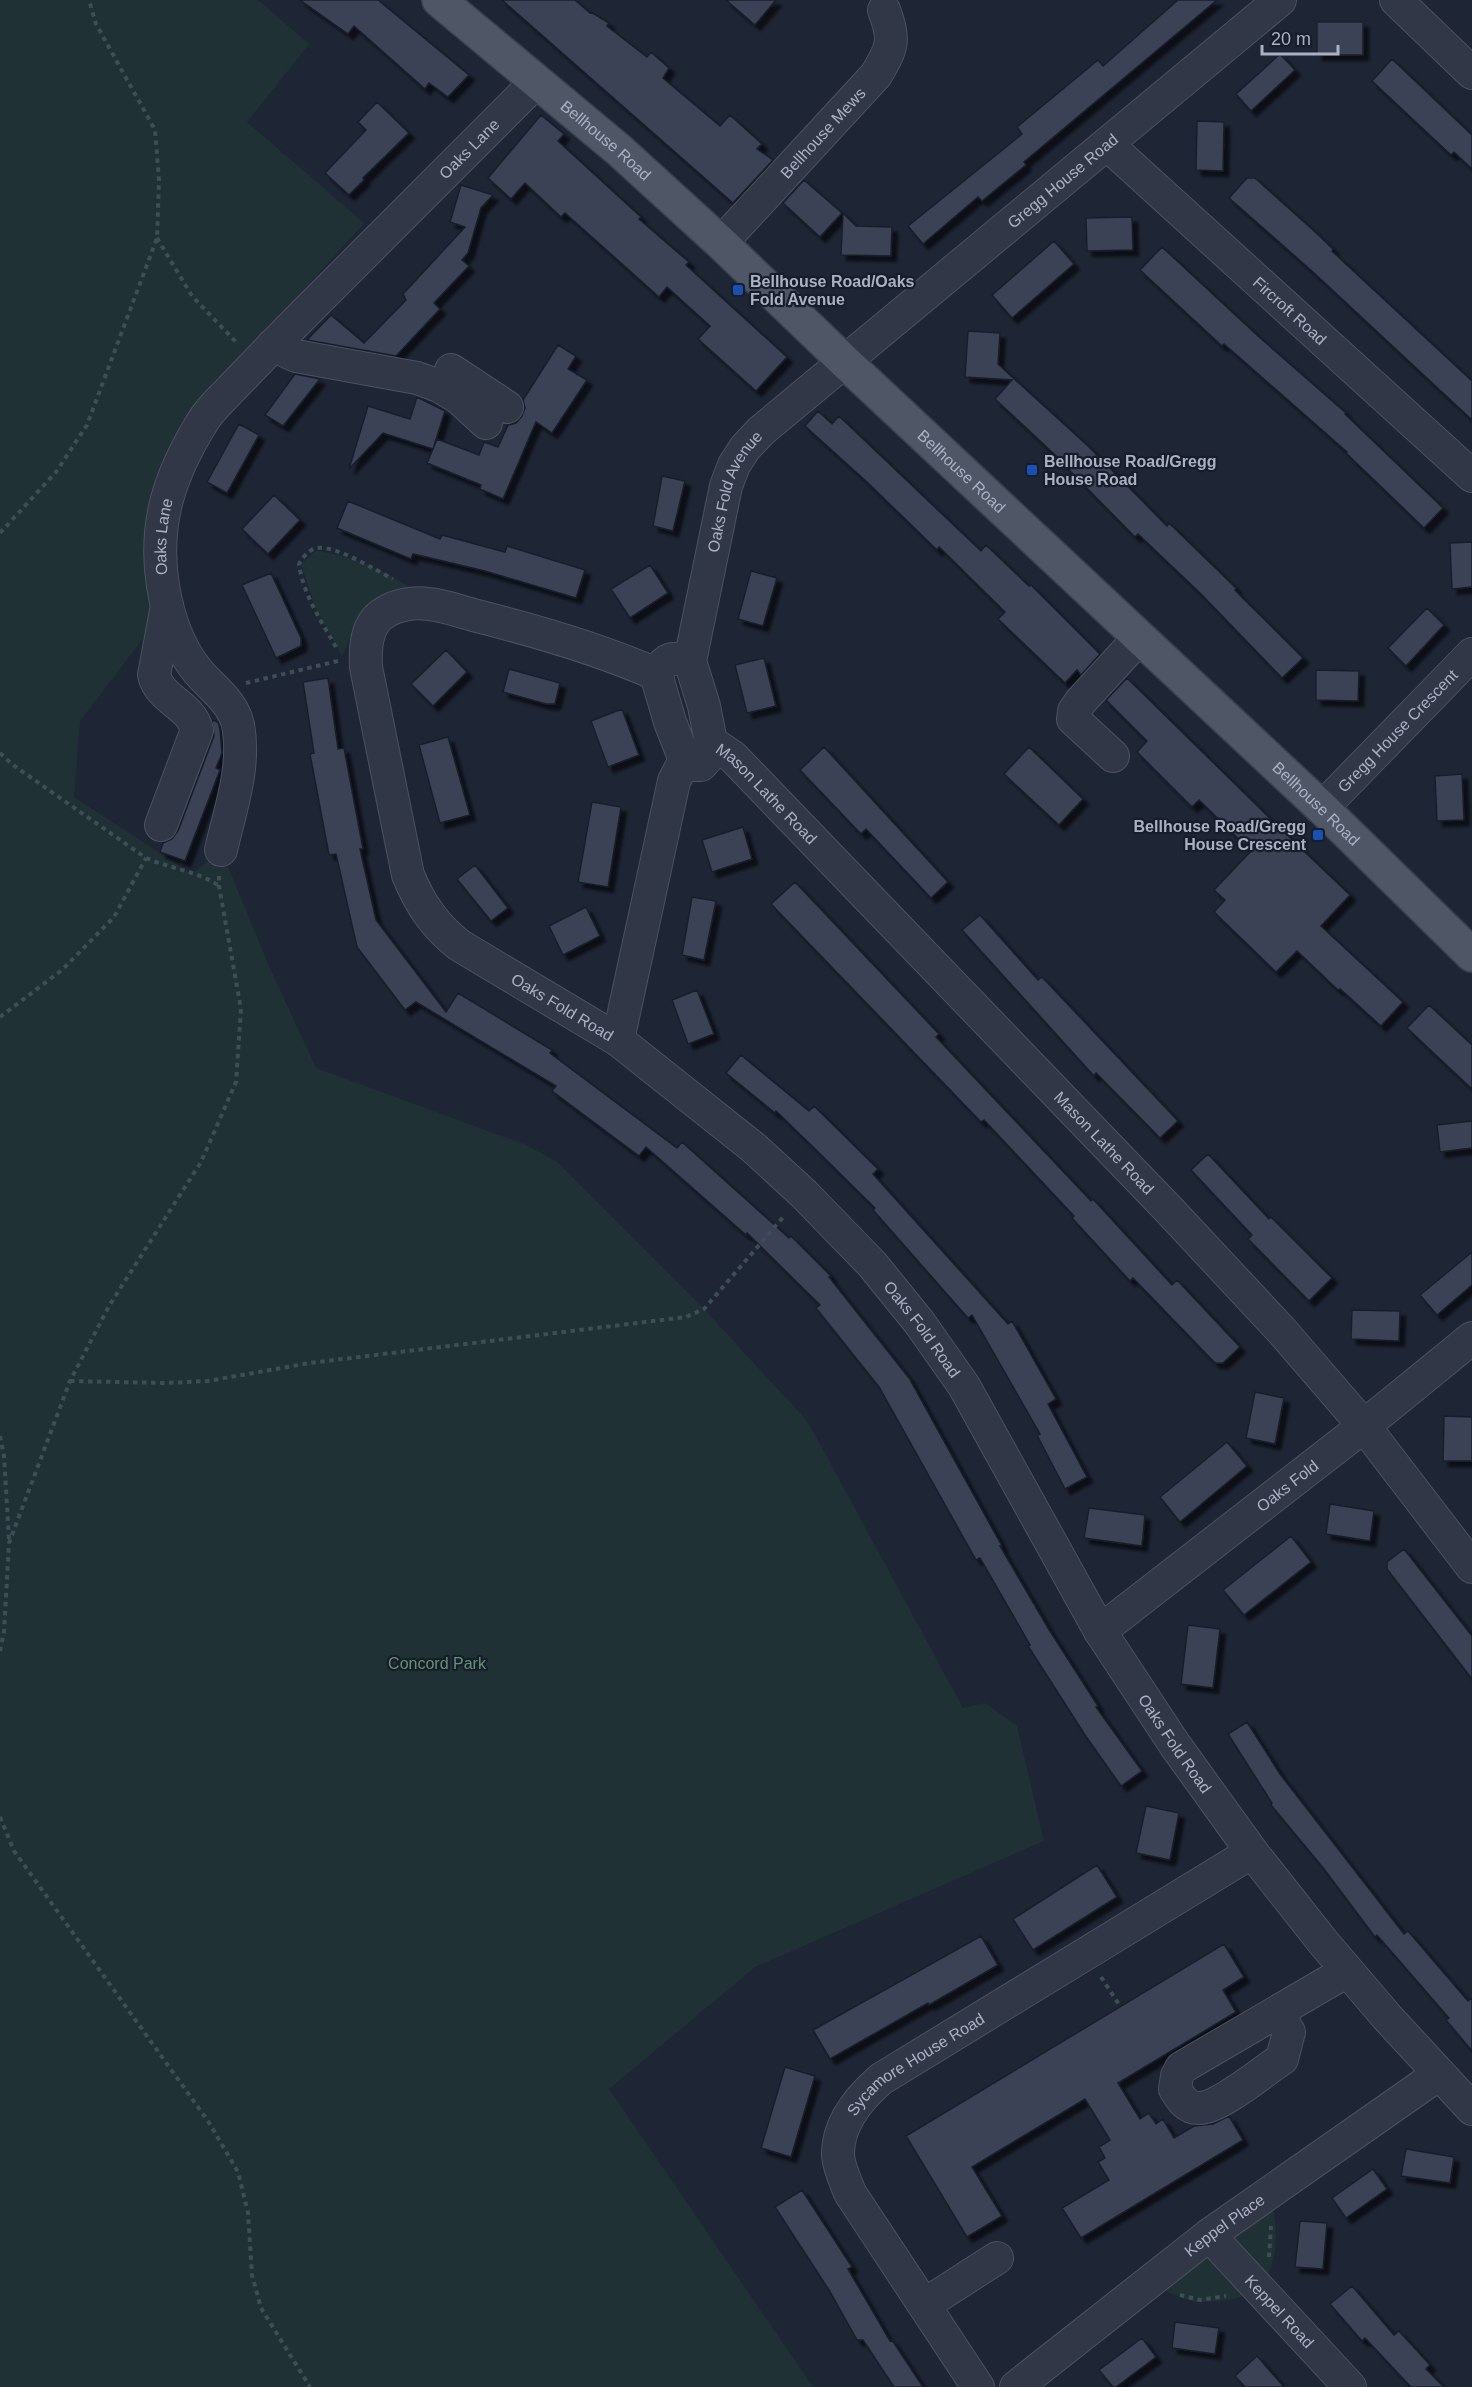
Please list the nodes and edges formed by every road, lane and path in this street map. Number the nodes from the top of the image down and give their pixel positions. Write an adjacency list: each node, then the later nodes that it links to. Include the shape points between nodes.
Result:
1 (89, 0): 9 (path, via 96,24 155,130 159,180)
2 (1280, 0): 8 (street, Gregg House Road)
3 (1396, 0): 6 (street)
4 (451, 4): 7 (main road, Bellhouse Road)
5 (884, 10): 10 (street, Bellhouse Mews, via 892,30 890,51 876,75)
6 (1472, 73)
7 (537, 81): 10 (main road, Bellhouse Road); 11 (street, Oaks Lane)
8 (1107, 145): 12 (street, Gregg House Road); 14 (street, Fircroft Road)
9 (157, 237): 11 (path, via 192,296); 15 (path, via 87,424 56,472)
10 (721, 243): 12 (main road, Bellhouse Road)
11 (264, 354): 13 (street, via 417,378); 17 (street, Oaks Lane, via 204,419 164,505 159,536)
12 (844, 361): 18 (main road, Bellhouse Road); 21 (street, Oaks Fold Avenue, via 761,431 734,465 726,486)
13 (496, 415)
14 (1472, 476)
15 (0, 532)
16 (428, 604): 20 (street, Oaks Fold Road, via 405,605 385,612 376,619); 20 (path, via 400,582 332,549 316,548 305,554 299,564 301,576 316,612); 22 (street, via 512,624)
17 (167, 606): 23 (street, Oaks Lane, via 180,644); 29 (street, via 154,675 156,686 194,718 196,730)
18 (1140, 637): 26 (street, via 1074,711 1073,719); 28 (main road, Bellhouse Road)
19 (1472, 654): 28 (street, Gregg House Crescent)
20 (355, 657): 23 (path); 35 (street, Oaks Fold Road, via 366,667 408,875 428,915 459,945)
21 (690, 661): 22 (street, via 674,657 663,662); 24 (street, Oaks Fold Avenue)
22 (656, 674): 27 (street)
23 (216, 690): 30 (street, Oaks Lane, via 238,723 239,751 237,782)
24 (711, 742): 27 (street, via 710,755 701,765); 39 (street, Mason Lathe Road, via 733,757 1172,1213)
25 (0, 753): 31 (path)
26 (1113, 756)
27 (685, 760): 35 (street, via 674,781)
28 (1322, 808): 33 (main road, Bellhouse Road)
29 (161, 825)
30 (221, 850): 32 (path)
31 (146, 858): 32 (path, via 204,877); 34 (path, via 114,917 62,970)
32 (219, 886): 38 (path, via 241,1009 236,1082 201,1162 110,1306)
33 (1472, 955)
34 (0, 1017)
35 (618, 1040): 36 (street, Oaks Fold Road, via 754,1148)
36 (804, 1194): 38 (path, via 704,1309 686,1317 310,1363 208,1381); 43 (street, Oaks Fold Road, via 872,1264 964,1386)
37 (1472, 1338): 39 (street, Oaks Fold)
38 (70, 1381): 41 (path)
39 (1364, 1426): 42 (street, Mason Lathe Road); 43 (street, Oaks Fold)
40 (0, 1436): 41 (path)
41 (9, 1543): 44 (path)
42 (1472, 1567)
43 (1100, 1632): 46 (street, Oaks Fold Road)
44 (0, 1651)
45 (0, 1817): 56 (path, via 14,1851 208,2121 238,2172 248,2213 252,2276 261,2308)
46 (1252, 1852): 47 (street, Sycamore House Road); 48 (street, Oaks Fold Road)
47 (1086, 1954): 49 (path); 55 (street, Sycamore House Road, via 881,2079 846,2124 838,2158 849,2193)
48 (1347, 1971): 50 (street); 51 (street, Oaks Fold Road)
49 (1120, 2006)
50 (1277, 2012)
51 (1439, 2074): 52 (street, Oaks Fold Road); 53 (street, Keppel Place)
52 (1472, 2109)
53 (1209, 2235): 58 (street, Keppel Place); 59 (street, Keppel Road)
54 (997, 2258): 55 (street)
55 (924, 2305): 57 (street, Sycamore House Road)
56 (310, 2387)
57 (978, 2387)
58 (1016, 2387)
59 (1350, 2387)

